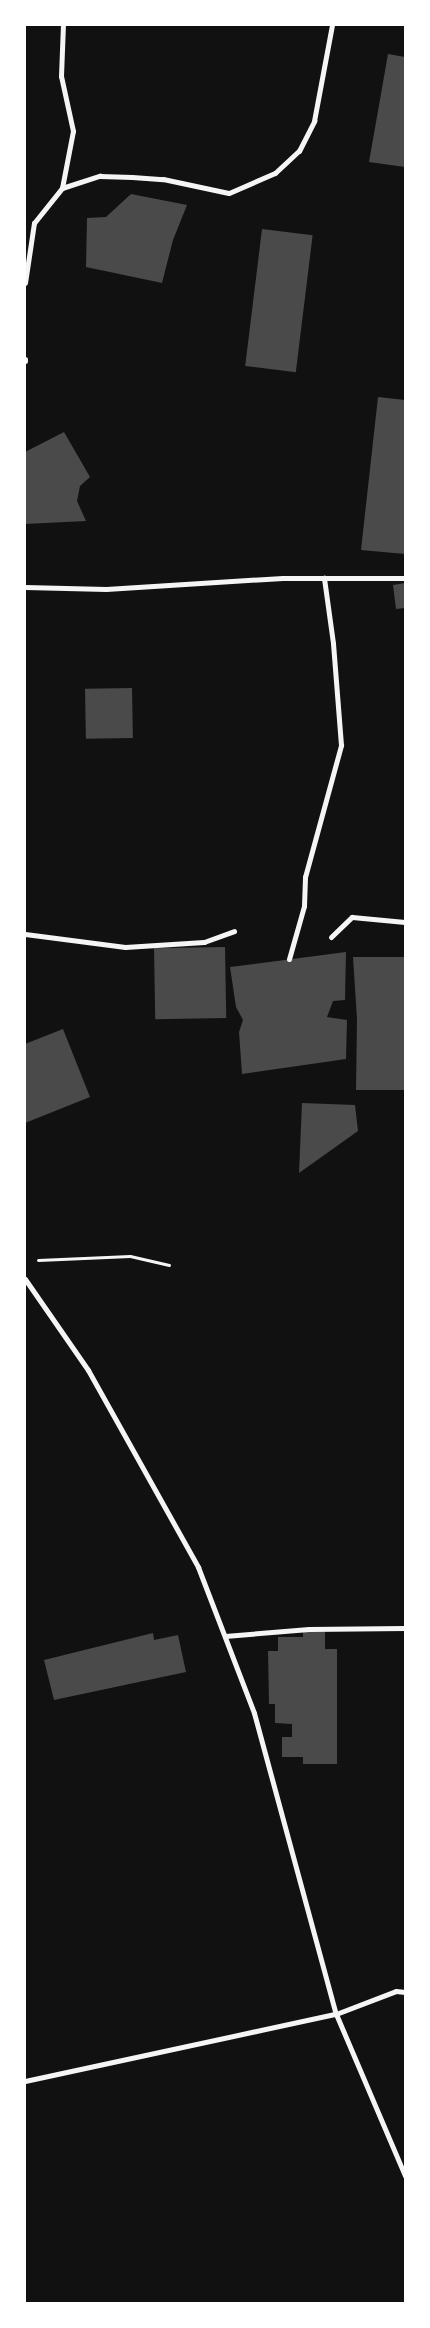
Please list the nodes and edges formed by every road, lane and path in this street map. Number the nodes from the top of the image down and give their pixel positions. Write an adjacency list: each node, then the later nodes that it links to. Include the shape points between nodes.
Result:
1 (63, 25): 3 (street, via 61,76 74,130)
2 (332, 25): 3 (street, via 314,120 299,151 275,173 229,193 163,179 100,176)
3 (62, 188): 4 (street, via 34,223)
4 (25, 283)
5 (324, 578): 6 (street); 7 (street, via 106,589); 12 (street, via 341,745 305,877 304,906)
6 (405, 578)
7 (25, 587)
8 (405, 922): 11 (street, via 352,917)
9 (234, 931): 10 (street, via 204,942 125,947)
10 (25, 934)
11 (331, 937)
12 (289, 959)
13 (34, 1260): 14 (path, via 130,1256)
14 (169, 1265)
15 (25, 1279): 17 (street, via 102,1396 198,1567)
16 (405, 1628): 17 (street, via 310,1629)
17 (225, 1636): 19 (street, via 254,1713)
18 (405, 1992): 19 (street, via 396,1991)
19 (336, 2014): 20 (street); 21 (street)
20 (25, 2081)
21 (405, 2176)

